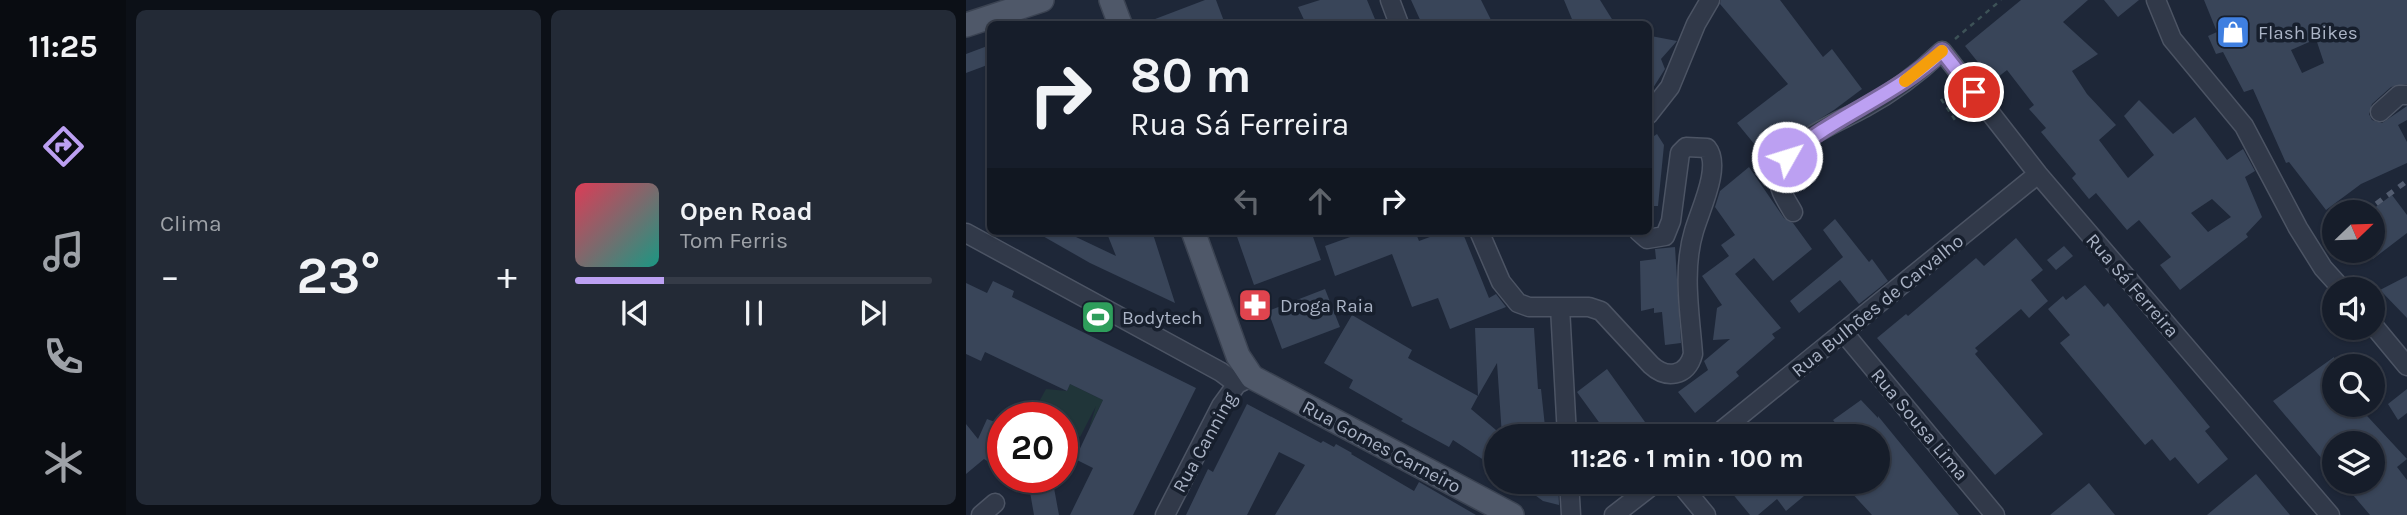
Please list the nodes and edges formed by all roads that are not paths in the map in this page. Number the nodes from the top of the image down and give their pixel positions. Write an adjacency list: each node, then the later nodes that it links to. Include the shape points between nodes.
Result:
1 (1042, 0): 8 (main road)
2 (1111, 0): 6 (main road)
3 (1390, 0): 7 (street)
4 (1710, 0): 10 (street, via 1670,87)
5 (2156, 0): 18 (street, via 2172,38 2244,126 2298,228)
6 (1119, 21)
7 (1398, 21)
8 (966, 25)
9 (2407, 96): 11 (street, via 2399,95)
10 (1652, 110)
11 (2380, 112)
12 (2038, 174): 13 (street, Rua Sá Ferreira, via 1942,51 1921,71 1809,138 1787,157 1779,188); 20 (street, Rua Bulhões de Carvalho); 37 (street, Rua Sá Ferreira)
13 (1793, 212)
14 (966, 233): 23 (street, Rua Gomes Carneiro)
15 (1194, 235): 23 (main road)
16 (1481, 235): 19 (street, via 1493,268 1518,303)
17 (1642, 235): 19 (street, via 1657,240 1665,236 1680,153 1686,147 1707,148 1712,173 1688,258 1693,354 1684,370 1672,376 1659,373 1601,311)
18 (2331, 277)
19 (1560, 307): 24 (street)
20 (1844, 332): 25 (street, Rua Bulhões de Carvalho); 36 (street, Rua Sousa Lima)
21 (2385, 339): 22 (street)
22 (2407, 366)
23 (1244, 381): 31 (street, Rua Canning, via 1222,406); 32 (main road, Rua Gomes Carneiro)
24 (1566, 424)
25 (1730, 424)
26 (1570, 494): 33 (street)
27 (1641, 494): 34 (street)
28 (1689, 494): 35 (street)
29 (996, 503): 30 (street)
30 (981, 515)
31 (1165, 515)
32 (1512, 515)
33 (1571, 515)
34 (1614, 515)
35 (1706, 515)
36 (1995, 515)
37 (2330, 515)

